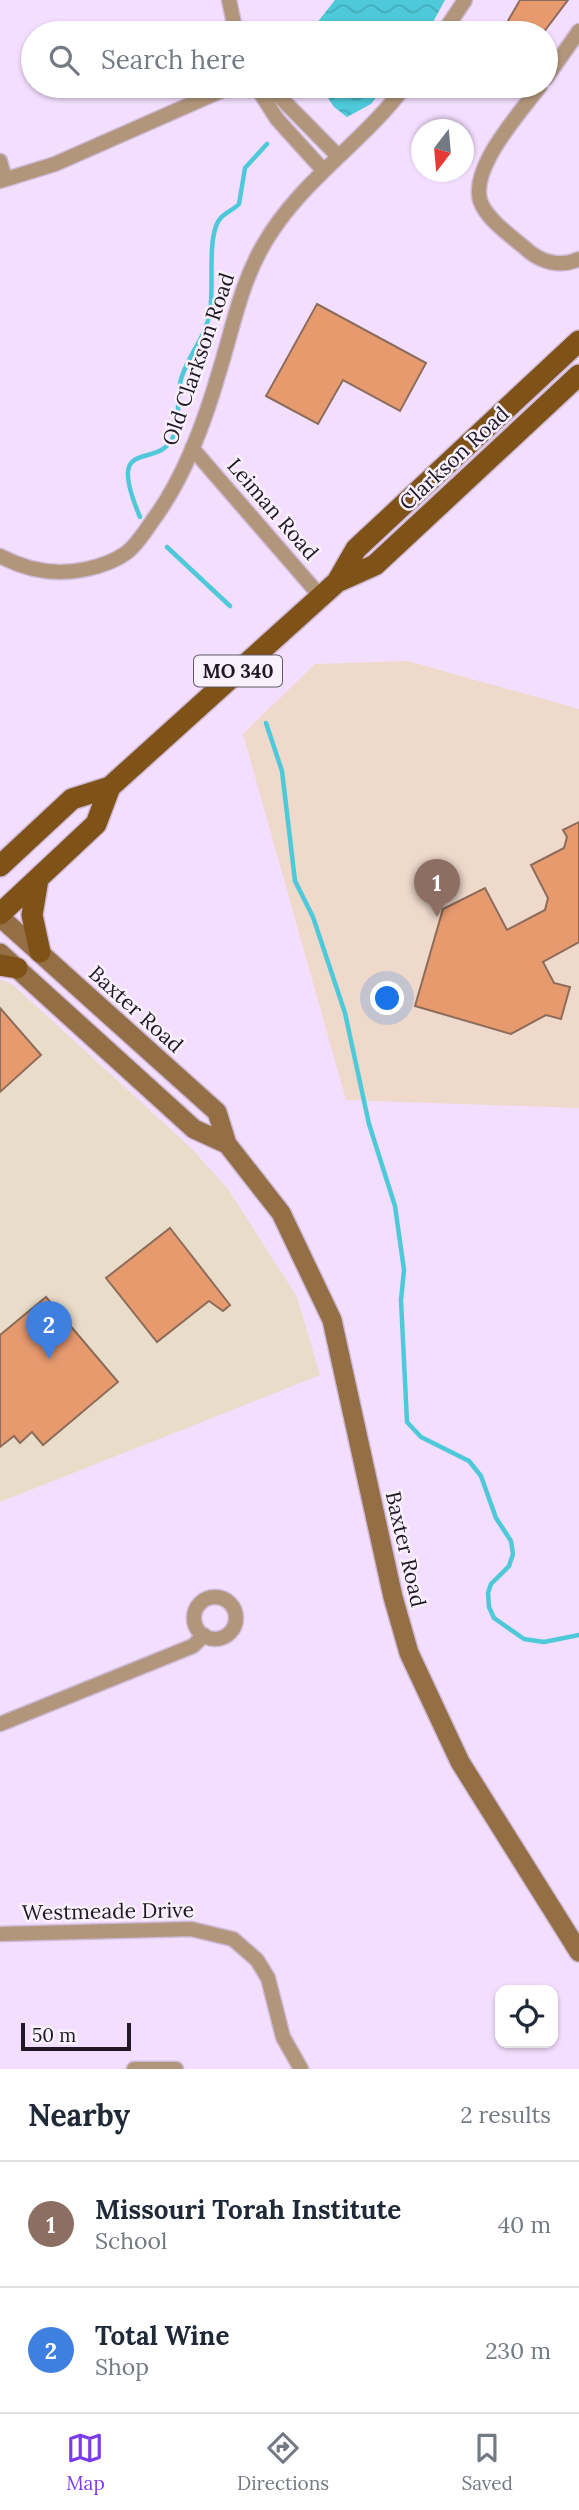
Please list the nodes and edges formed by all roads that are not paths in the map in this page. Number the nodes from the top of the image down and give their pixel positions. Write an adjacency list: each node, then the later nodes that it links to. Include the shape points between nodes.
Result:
1 (229, 0): 3 (street)
2 (466, 0): 4 (street)
3 (233, 21)
4 (451, 21)
5 (579, 31): 6 (street)
6 (558, 61)
7 (206, 98): 15 (street, via 55,164)
8 (264, 98): 14 (street)
9 (281, 98): 12 (street)
10 (394, 98): 12 (street, Old Clarkson Road)
11 (531, 98): 16 (street, via 485,163 478,190 481,205 534,257 551,263)
12 (338, 156): 14 (street, Old Clarkson Road)
13 (0, 162): 15 (street)
14 (323, 170): 20 (street, Old Clarkson Road, via 293,201 263,245 243,289)
15 (3, 180)
16 (579, 259)
17 (579, 341): 19 (main road, Clarkson Road / MO 340)
18 (579, 375): 21 (main road, Clarkson Road / MO 340)
19 (474, 439): 21 (main road); 23 (main road, Clarkson Road / MO 340, via 355,549)
20 (192, 448): 22 (street, Old Clarkson Road, via 165,504 127,552 71,572 41,572); 24 (street, Leiman Road)
21 (463, 483): 23 (main road, Clarkson Road / MO 340, via 375,565)
22 (0, 556)
23 (337, 583): 24 (main road, Clarkson Road / MO 340)
24 (321, 597): 25 (main road, Clarkson Road / MO 340)
25 (110, 787): 26 (main road, Clarkson Road / MO 340, via 72,799); 27 (main road, Clarkson Road / MO 340, via 96,824)
26 (5, 858)
27 (38, 879): 28 (main road, Clarkson Road / MO 340); 29 (main road, via 32,915)
28 (0, 916): 29 (main road, Baxter Road)
29 (40, 952): 32 (main road, Baxter Road, via 216,1112)
30 (0, 953): 31 (main road, Baxter Road)
31 (8, 966): 32 (main road, Baxter Road, via 194,1129)
32 (228, 1144): 36 (main road, Baxter Road, via 281,1213 332,1320 409,1653 460,1762)
33 (204, 1635): 34 (street, via 193,1646)
34 (0, 1724)
35 (0, 1934): 39 (street, Westmeade Drive, via 191,1929 233,1939 257,1960 268,1978 283,2037)
36 (579, 1952)
37 (134, 2069): 38 (street)
38 (171, 2069)
39 (301, 2069)

